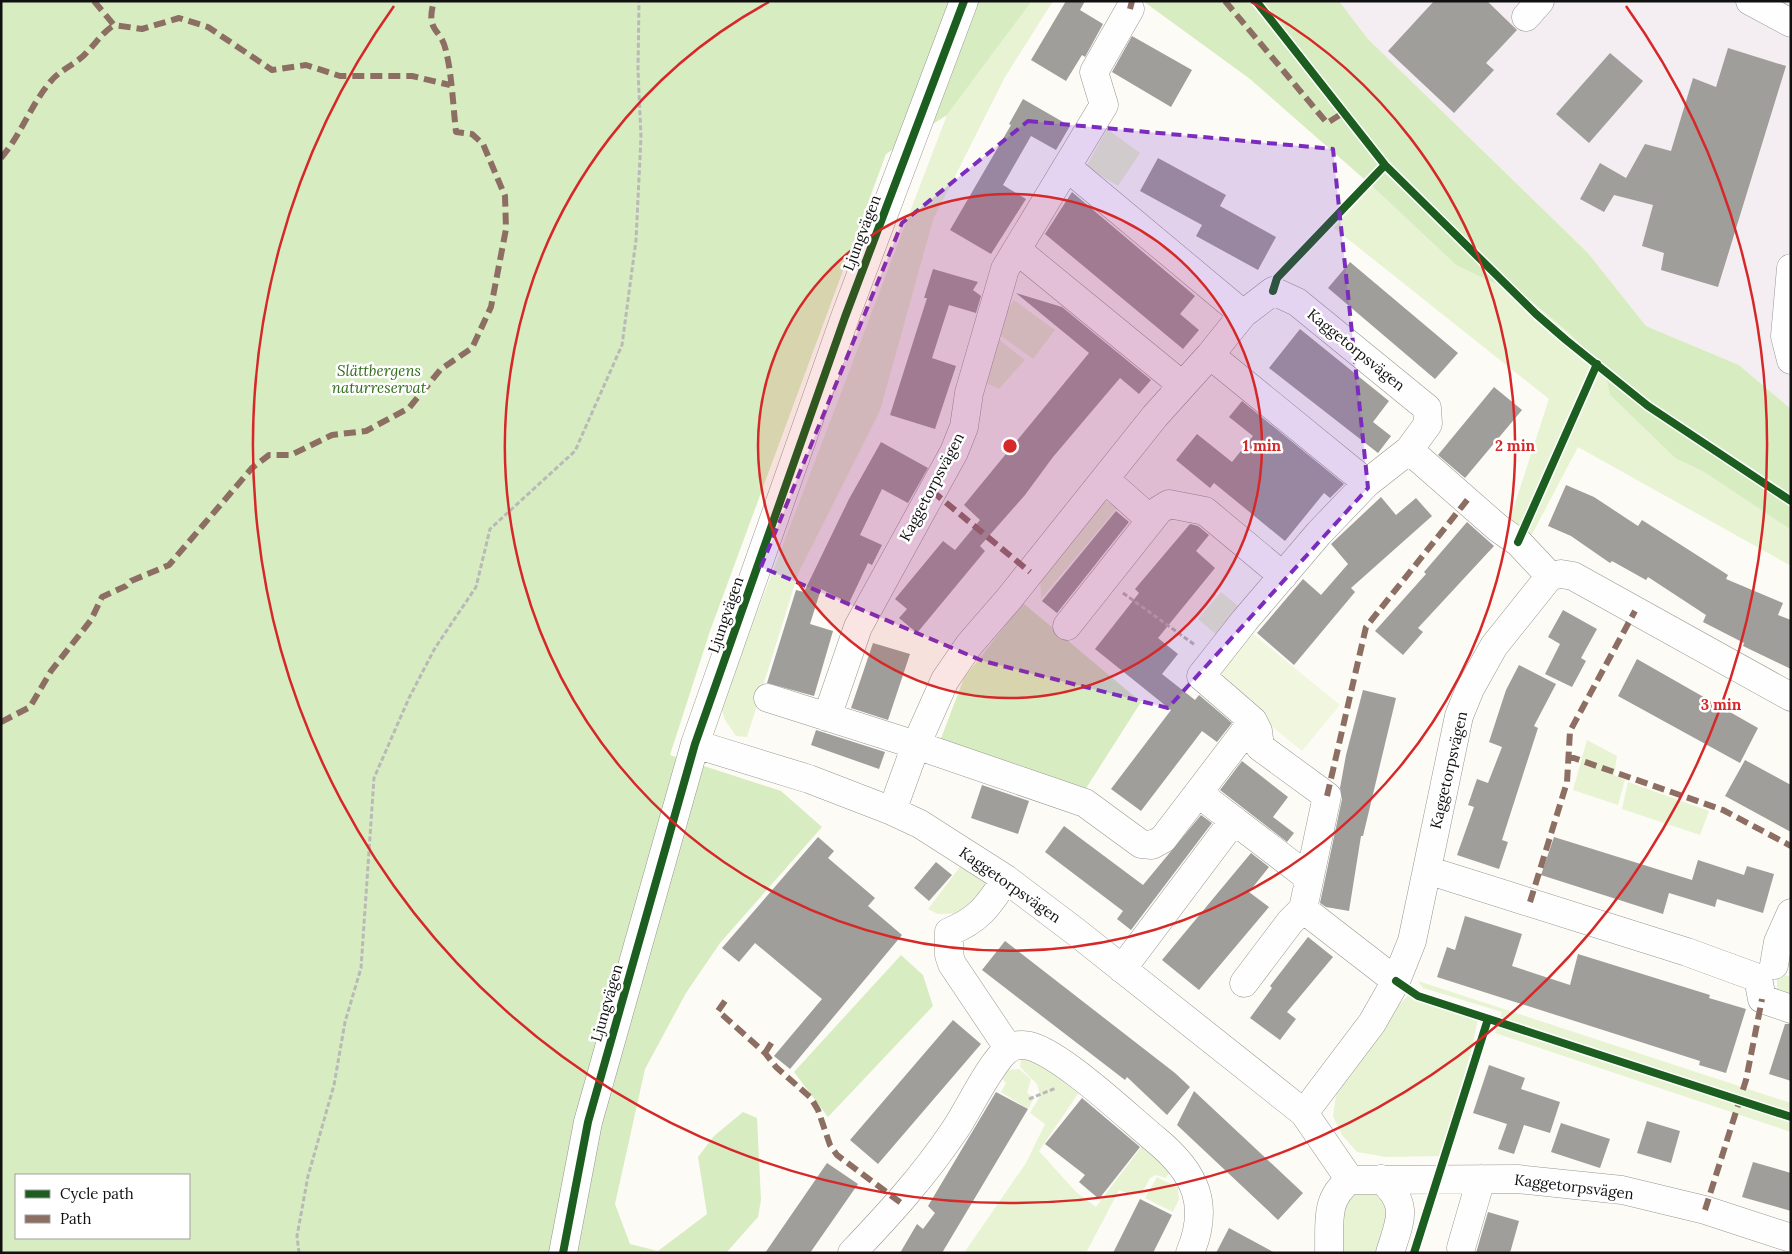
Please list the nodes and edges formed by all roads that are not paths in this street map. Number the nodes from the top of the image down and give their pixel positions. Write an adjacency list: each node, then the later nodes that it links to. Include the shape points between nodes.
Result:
1 (964, 1): 23 (street, Ljungvägen, via 845,317)
2 (1750, 1): 4 (street)
3 (1130, 9): 5 (street, Kaggetorpsvägen, via 1094,72 1104,105)
4 (1791, 22)
5 (1067, 167): 6 (street, Kaggetorpsvägen); 8 (street)
6 (1017, 250): 11 (street); 21 (street, Kaggetorpsvägen, via 1005,269 969,393 964,427 954,452 858,627)
7 (1791, 268): 10 (street, via 1786,336)
8 (1243, 314): 9 (street, Kaggetorpsvägen); 12 (street, Kaggetorpsvägen, via 1273,290 1283,295 1428,408 1428,424)
9 (1210, 355): 11 (street, Kaggetorpsvägen); 14 (street)
10 (1791, 360)
11 (1182, 385): 13 (street, Kaggetorpsvägen)
12 (1409, 450): 14 (street, Kaggetorpsvägen); 17 (street, via 1518,542)
13 (1105, 479): 15 (street); 24 (street, Kaggetorpsvägen, via 969,645 945,680)
14 (1367, 483): 16 (street, Kaggetorpsvägen)
15 (1151, 520): 16 (street, via 1169,504 1205,511); 18 (street)
16 (1283, 576): 22 (street, Kaggetorpsvägen, via 1200,676)
17 (1550, 576): 19 (street, via 1573,576); 28 (street, Kaggetorpsvägen, via 1494,646 1470,689 1459,716)
18 (1067, 626)
19 (1791, 697)
20 (768, 698): 21 (street)
21 (827, 717): 24 (street)
22 (1253, 721): 25 (street); 29 (street, via 1260,747 1326,796)
23 (696, 744): 26 (street, Kaggetorpsvägen, via 809,779); 45 (street, Ljungvägen, via 588,1122)
24 (916, 745): 25 (street, via 1085,804 1141,844 1152,845 1163,839); 26 (street, Kaggetorpsvägen)
25 (1198, 793): 27 (street)
26 (892, 811): 30 (street, Kaggetorpsvägen, via 920,824)
27 (1234, 820): 29 (street); 33 (street)
28 (1427, 870): 34 (street, via 1688,952); 35 (street, Kaggetorpsvägen, via 1412,941)
29 (1308, 877): 31 (street)
30 (1006, 880): 33 (street, Kaggetorpsvägen); 38 (street, via 985,911 969,924 949,932 949,955)
31 (1303, 910): 35 (street); 36 (street)
32 (1791, 913): 34 (street, via 1778,942)
33 (1122, 968): 39 (street, Kaggetorpsvägen)
34 (1774, 970): 37 (street, via 1762,999)
35 (1396, 981): 39 (street, Kaggetorpsvägen, via 1372,1023)
36 (1244, 983)
37 (1791, 1009)
38 (1009, 1049): 46 (street, via 998,1060 961,1122 925,1173); 47 (street, via 1029,1045 1052,1057 1160,1143 1195,1189 1201,1211)
39 (1304, 1113): 42 (street, Kaggetorpsvägen)
40 (1382, 1179): 41 (street, Kaggetorpsvägen); 42 (street, Kaggetorpsvägen); 49 (street, via 1392,1188 1402,1214)
41 (1482, 1179): 43 (street, Kaggetorpsvägen, via 1517,1179 1622,1190 1705,1210); 44 (street)
42 (1350, 1180): 48 (street, via 1330,1203)
43 (1791, 1238)
44 (1461, 1248)
45 (563, 1253)
46 (852, 1253)
47 (1190, 1253)
48 (1330, 1253)
49 (1390, 1253)

